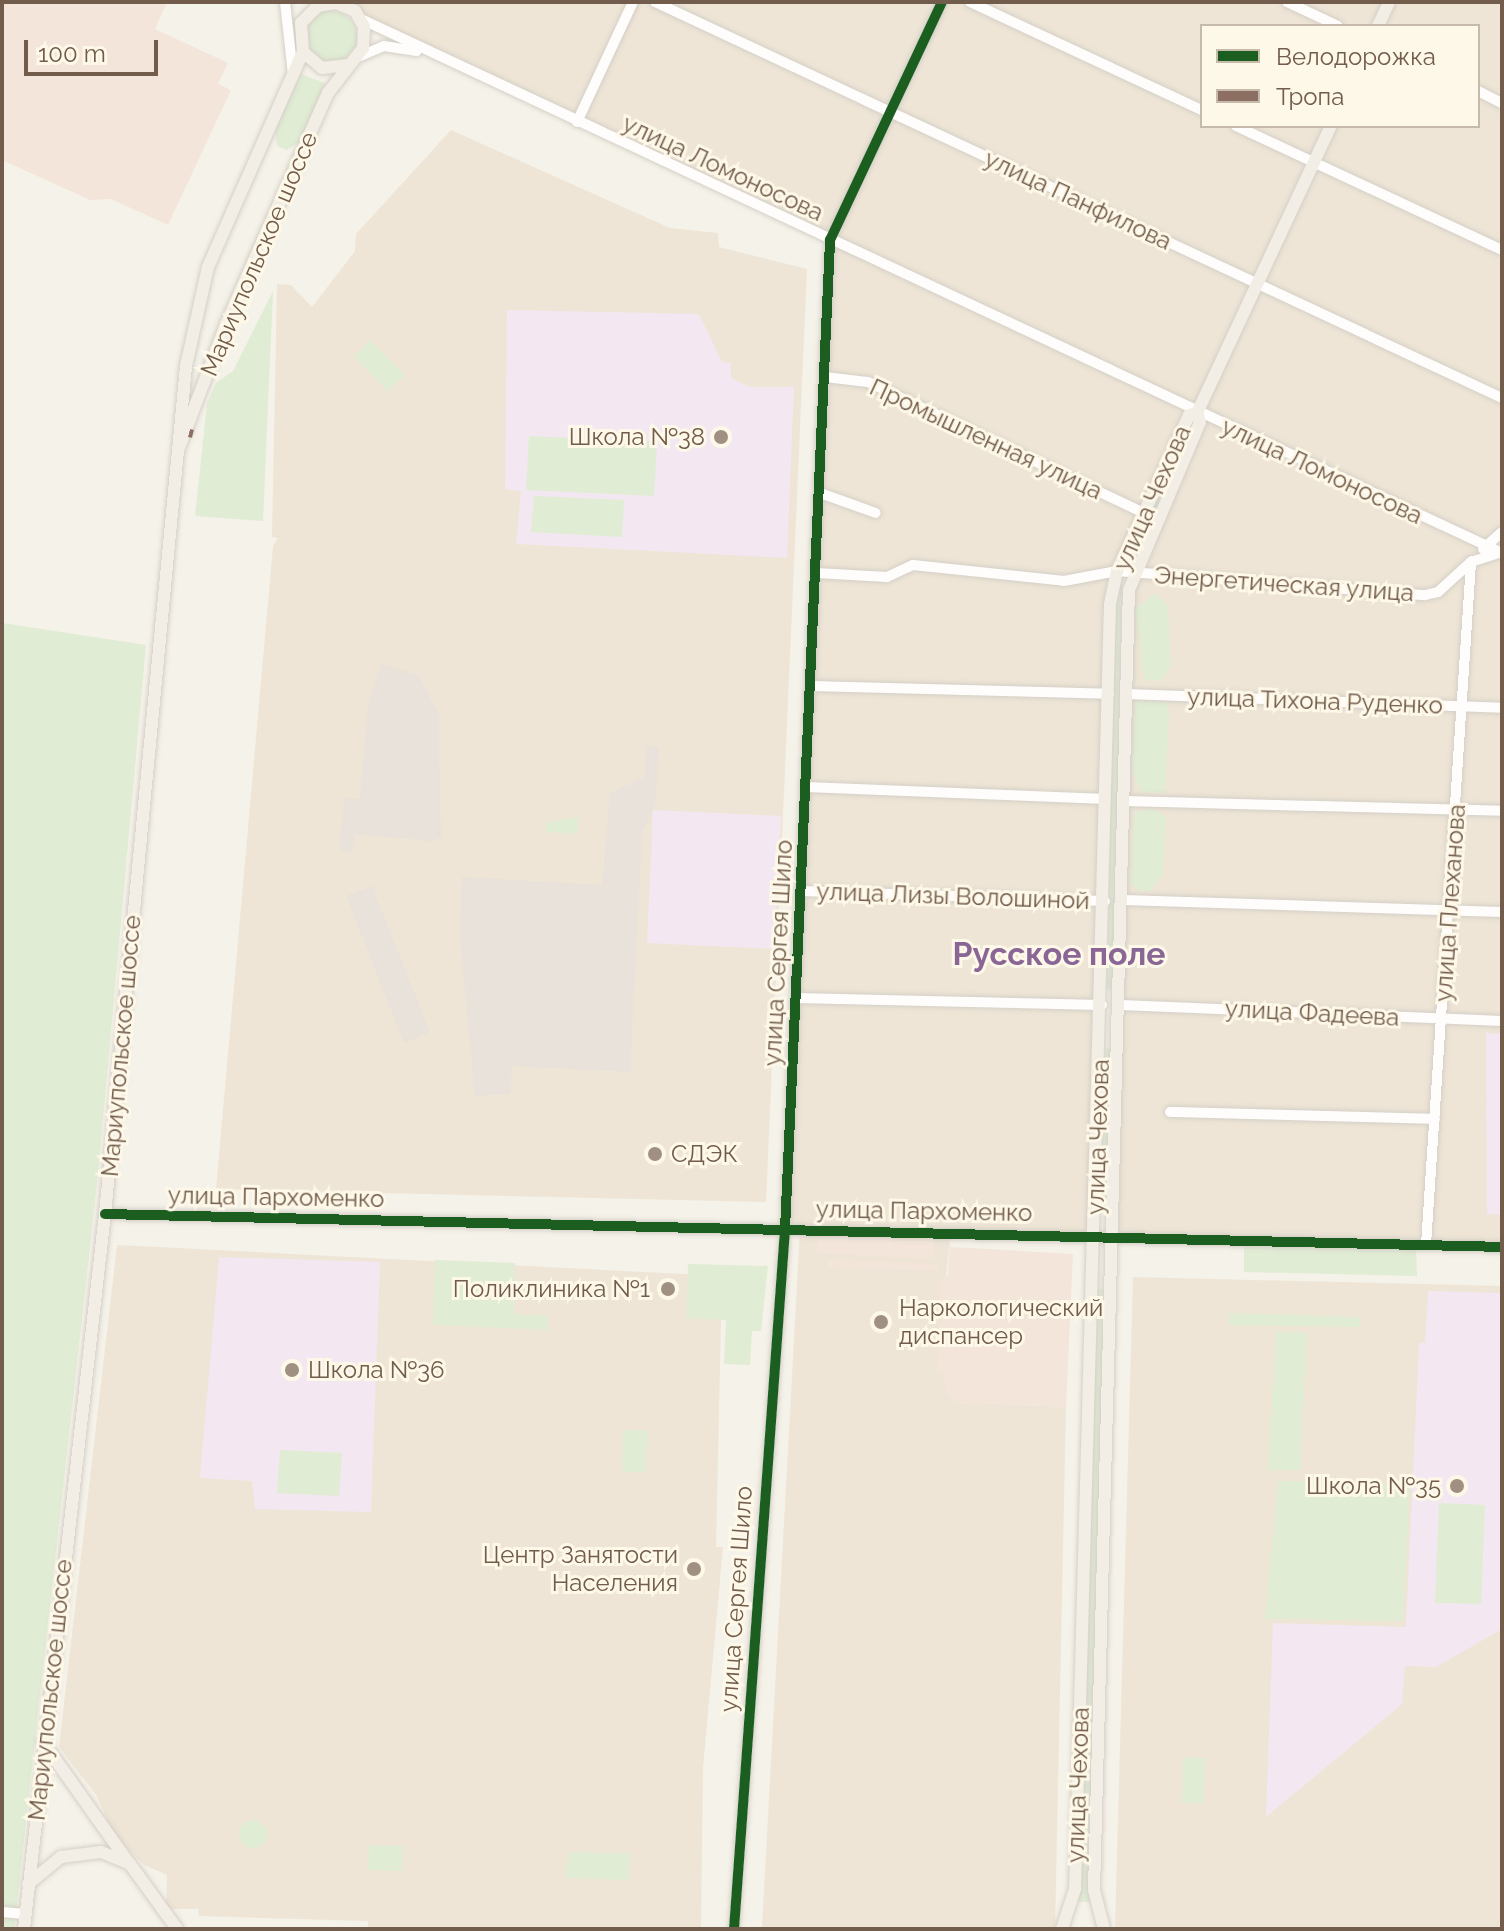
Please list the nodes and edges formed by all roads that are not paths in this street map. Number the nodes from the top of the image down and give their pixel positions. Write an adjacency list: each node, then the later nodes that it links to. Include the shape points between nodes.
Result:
1 (285, 2): 16 (street)
2 (633, 2): 21 (street)
3 (655, 2): 20 (street, улица Панфилова)
4 (942, 2): 20 (street, улица Сергея Шило)
5 (970, 2): 19 (street)
6 (1287, 2): 11 (street)
7 (1389, 2): 12 (main road)
8 (319, 3): 9 (main road); 13 (main road, via 301,23)
9 (347, 4): 10 (main road)
10 (361, 19): 14 (main road, via 365,41); 15 (street, улица Ломоносова)
11 (1334, 24)
12 (1379, 24)
13 (303, 52): 14 (main road, via 322,68); 16 (main road, Мариупольское шоссе)
14 (353, 61): 15 (street, улица Ломоносова, via 394,46); 31 (main road, Мариупольское шоссе, via 328,93 252,263)
15 (448, 61): 21 (street, улица Ломоносова)
16 (293, 74): 31 (main road, Мариупольское шоссе, via 227,218 201,291 186,366)
17 (1480, 92): 18 (street)
18 (1502, 103)
19 (1200, 109)
20 (890, 112): 25 (street, улица Сергея Шило); 27 (street, улица Панфилова)
21 (577, 122): 25 (street, улица Ломоносова)
22 (1240, 128): 24 (street)
23 (1330, 128): 24 (main road, улица Чехова)
24 (1314, 162): 26 (street); 27 (main road, улица Чехова)
25 (830, 240): 28 (street, улица Сергея Шило); 30 (street, улица Ломоносова)
26 (1502, 250)
27 (1257, 283): 29 (street, улица Панфилова); 30 (main road, улица Чехова)
28 (825, 377): 32 (street, улица Сергея Шило); 34 (street, Промышленная улица, via 868,382)
29 (1502, 398)
30 (1197, 413): 34 (main road, улица Чехова, via 1189,415); 36 (street, улица Ломоносова); 40 (main road, улица Чехова, via 1200,422)
31 (179, 448): 64 (main road, Мариупольское шоссе)
32 (820, 493): 33 (street); 41 (street, улица Сергея Шило)
33 (876, 513)
34 (1144, 513): 39 (main road, улица Чехова)
35 (1502, 532): 36 (street, Энергетическая улица)
36 (1487, 546): 37 (street, улица Ломоносова); 38 (street, Энергетическая улица)
37 (1502, 553): 38 (street, Энергетическая улица)
38 (1471, 562): 40 (street, Энергетическая улица, via 1438,592 1425,595); 45 (street, улица Плеханова)
39 (1117, 571): 40 (street, Энергетическая улица); 41 (street, via 1064,581 913,565 887,577); 43 (main road, улица Чехова, via 1110,604)
40 (1133, 572): 44 (main road, улица Чехова)
41 (816, 573): 42 (street, улица Сергея Шило)
42 (811, 686): 43 (street); 47 (street, улица Сергея Шило)
43 (1109, 694): 48 (main road, улица Чехова)
44 (1127, 694): 45 (street, улица Тихона Руденко); 49 (main road, улица Чехова)
45 (1464, 707): 46 (street, улица Тихона Руденко); 50 (street, улица Плеханова)
46 (1502, 708)
47 (806, 787): 48 (street); 52 (street, улица Сергея Шило)
48 (1106, 799): 54 (main road, улица Чехова)
49 (1125, 801): 50 (street); 53 (main road, улица Чехова)
50 (1457, 809): 51 (street); 55 (street, улица Плеханова)
51 (1502, 811)
52 (801, 891): 54 (street, улица Лизы Волошиной); 57 (street, улица Сергея Шило)
53 (1123, 900): 55 (street, улица Лизы Волошиной); 59 (main road, улица Чехова)
54 (1105, 901): 58 (main road, улица Чехова)
55 (1450, 910): 56 (street, улица Лизы Волошиной); 60 (street, улица Плеханова)
56 (1502, 912)
57 (796, 998): 58 (street); 65 (street, улица Сергея Шило)
58 (1102, 1005): 59 (main road); 66 (main road, улица Чехова)
59 (1121, 1005): 60 (street, улица Фадеева); 67 (main road, улица Чехова)
60 (1442, 1019): 61 (street, улица Фадеева); 63 (street, улица Плеханова)
61 (1502, 1021)
62 (1170, 1112): 63 (street)
63 (1435, 1119): 68 (street, улица Плеханова)
64 (105, 1214): 65 (street, улица Пархоменко); 70 (main road, Мариупольское шоссе)
65 (785, 1229): 66 (street, улица Пархоменко); 77 (street, улица Сергея Шило)
66 (1095, 1234): 67 (street, улица Пархоменко); 78 (main road, улица Чехова, via 1075,1889)
67 (1114, 1234): 68 (street, улица Пархоменко); 79 (main road, улица Чехова, via 1094,1890)
68 (1426, 1245): 69 (street, улица Пархоменко)
69 (1502, 1247)
70 (43, 1742): 71 (main road); 72 (main road, Мариупольское шоссе)
71 (130, 1864): 72 (main road, via 101,1852 79,1853 46,1867); 76 (main road)
72 (28, 1884): 74 (main road, Мариупольское шоссе)
73 (2, 1912): 74 (street)
74 (25, 1914): 75 (main road, Мариупольское шоссе)
75 (24, 1929)
76 (177, 1929)
77 (734, 1929)
78 (1062, 1929)
79 (1104, 1929)

